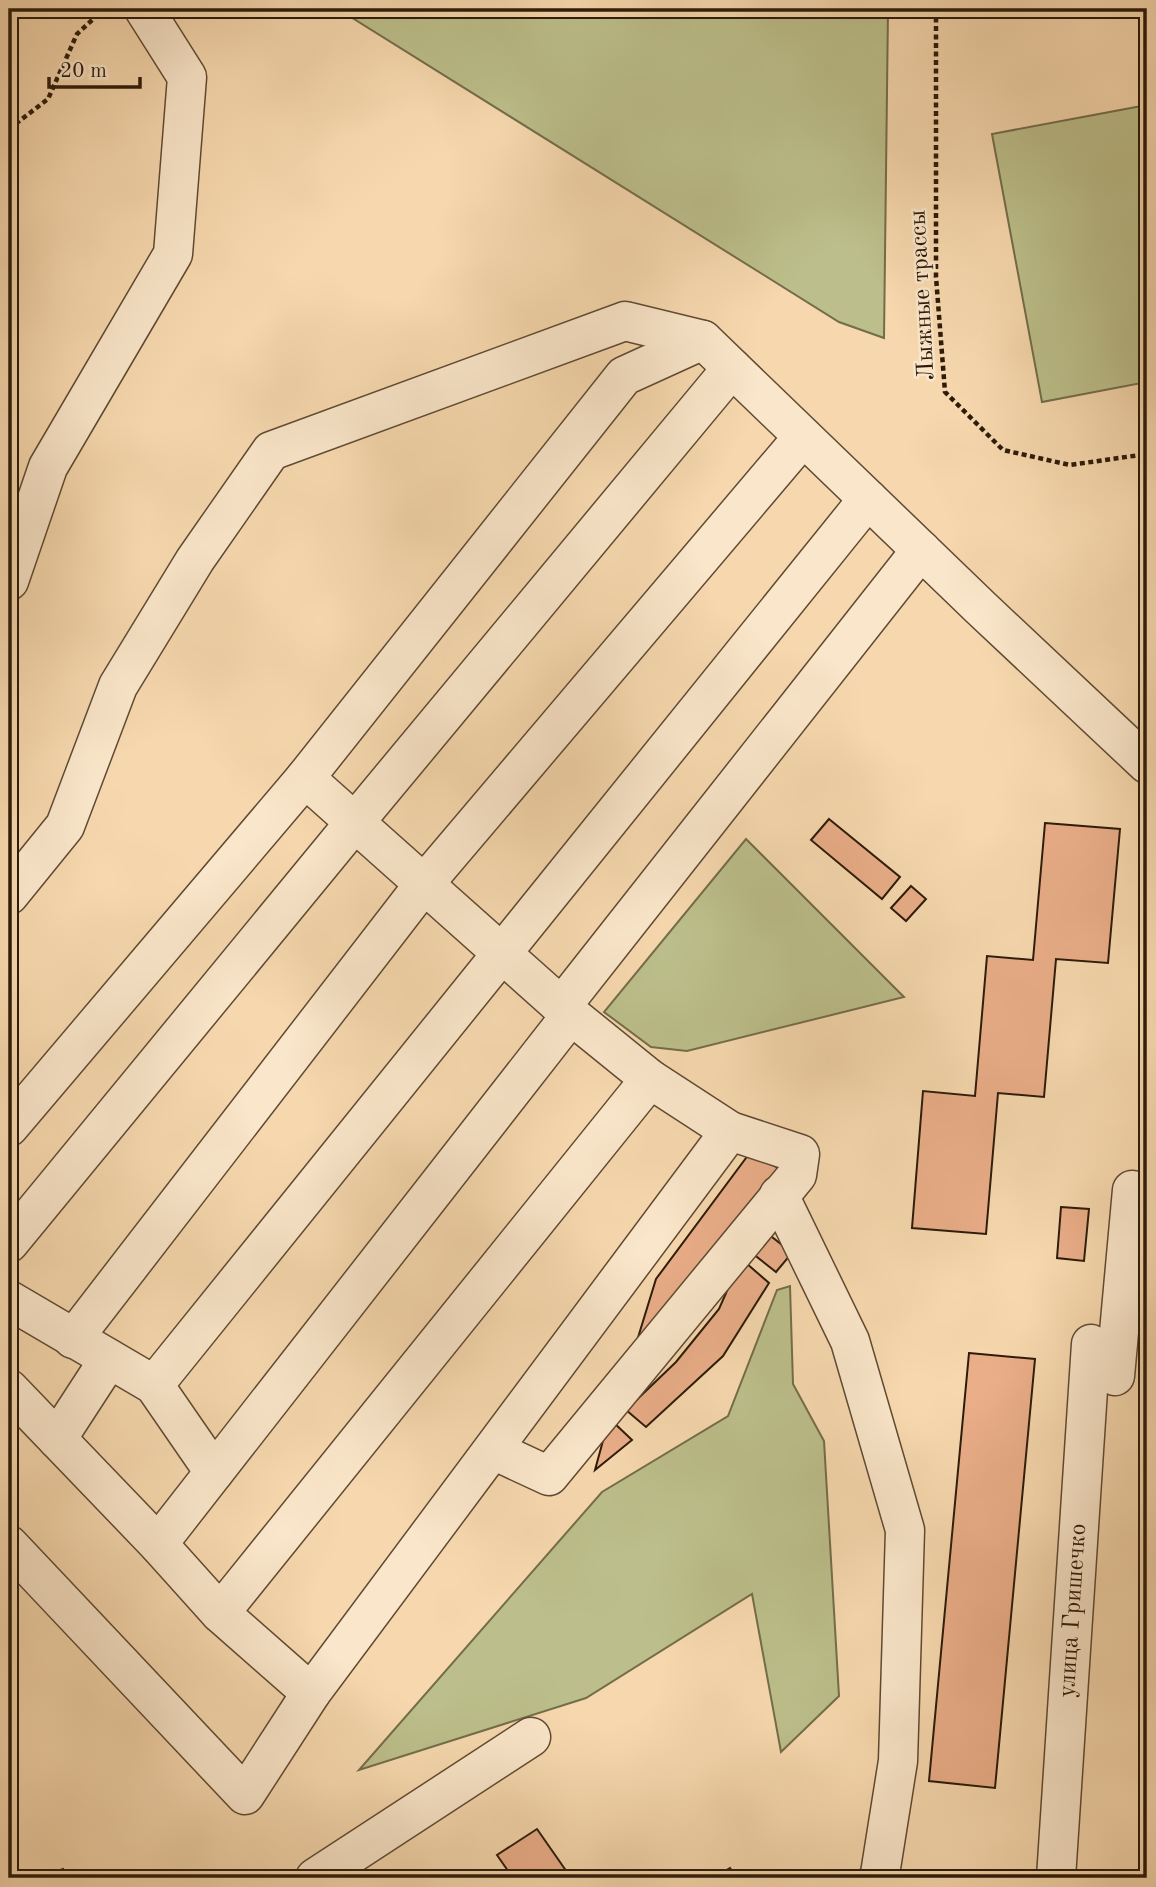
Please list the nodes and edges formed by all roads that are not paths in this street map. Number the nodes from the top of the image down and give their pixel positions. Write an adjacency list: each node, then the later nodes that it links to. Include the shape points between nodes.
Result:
1 (144, 9): 7 (street, via 187,77 173,254 48,467)
2 (703, 340): 3 (street); 9 (street, via 624,376); 12 (street, via 625,321 271,451 195,560 118,686 65,825)
3 (732, 368): 4 (street); 10 (street)
4 (803, 437): 5 (street); 11 (street)
5 (869, 499): 6 (street); 13 (street)
6 (921, 550): 8 (street); 14 (street)
7 (9, 581)
8 (1147, 764)
9 (305, 778): 10 (street); 16 (street)
10 (355, 822): 11 (street); 20 (street)
11 (424, 884): 13 (street); 22 (street)
12 (9, 895)
13 (502, 954): 14 (street); 26 (street)
14 (566, 1011): 15 (street); 30 (street)
15 (650, 1079): 17 (street); 33 (street)
16 (9, 1127)
17 (730, 1131): 19 (street, via 800,1154 797,1175); 29 (street)
18 (1147, 1192): 25 (street, via 1132,1190)
19 (779, 1195): 29 (street, via 549,1476); 37 (street, via 850,1340 905,1530 898,1761)
20 (9, 1243)
21 (9, 1300): 22 (street)
22 (74, 1339): 24 (street)
23 (1091, 1344): 25 (street, улица Гришечко)
24 (109, 1359): 26 (street); 28 (street)
25 (1117, 1377): 38 (street, улица Гришечко)
26 (154, 1385): 30 (street)
27 (9, 1389): 28 (street)
28 (57, 1439): 31 (street)
29 (492, 1450): 34 (street)
30 (214, 1472): 31 (street)
31 (158, 1544): 33 (street)
32 (9, 1545): 34 (street, via 245,1795)
33 (220, 1612): 34 (street)
34 (311, 1693)
35 (531, 1737): 36 (street)
36 (315, 1878)
37 (878, 1878)
38 (1056, 1878)

